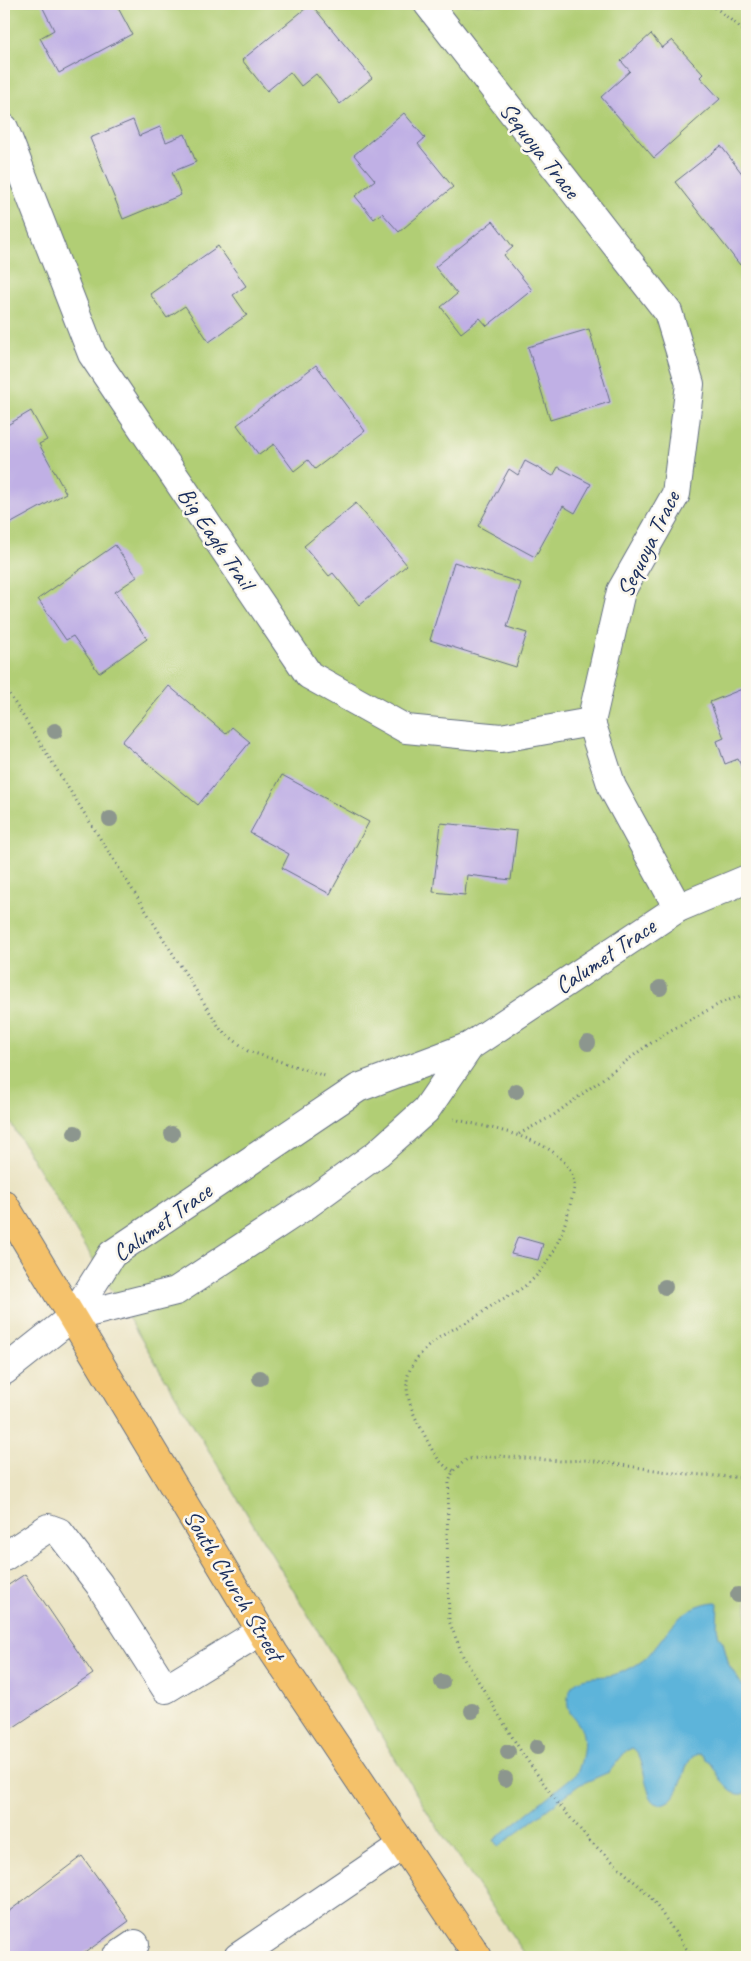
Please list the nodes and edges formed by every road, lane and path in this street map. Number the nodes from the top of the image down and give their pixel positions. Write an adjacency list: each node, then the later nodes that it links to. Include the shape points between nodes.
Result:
1 (428, 4): 6 (street, Sequoya Trace, via 668,312 690,384 676,494 621,591)
2 (711, 4): 3 (path)
3 (747, 33)
4 (4, 128): 6 (street, Big Eagle Trail, via 92,354 309,676 406,729 501,738)
5 (4, 686): 11 (path, via 221,1030 248,1051)
6 (591, 722): 8 (street, via 612,787)
7 (747, 879): 8 (street, Calumet Trace)
8 (678, 908): 10 (street, Calumet Trace)
9 (747, 994): 13 (path, via 723,1002 671,1030 554,1115)
10 (470, 1046): 15 (street, Calumet Trace, via 358,1088 112,1254); 15 (street, Calumet Trace, via 426,1110 378,1153 308,1204 176,1291)
11 (333, 1079)
12 (446, 1117): 13 (path)
13 (519, 1134): 17 (path, via 558,1154 568,1166 574,1184 562,1236 548,1260 526,1285 442,1334 410,1368 406,1392 412,1412 436,1456 445,1467)
14 (4, 1204): 15 (highway, South Church Street)
15 (72, 1317): 16 (street); 20 (highway, South Church Street)
16 (4, 1371)
17 (454, 1471): 18 (path, via 467,1459 499,1456 588,1460 675,1473); 24 (path, via 449,1482 447,1535 449,1621 453,1637 522,1753 548,1790 590,1841 650,1896)
18 (747, 1478)
19 (4, 1557): 20 (street, via 48,1528 59,1532 99,1584 166,1690)
20 (261, 1631): 21 (highway, South Church Street)
21 (403, 1845): 22 (street); 23 (highway, South Church Street)
22 (238, 1957)
23 (478, 1957)
24 (692, 1957)

